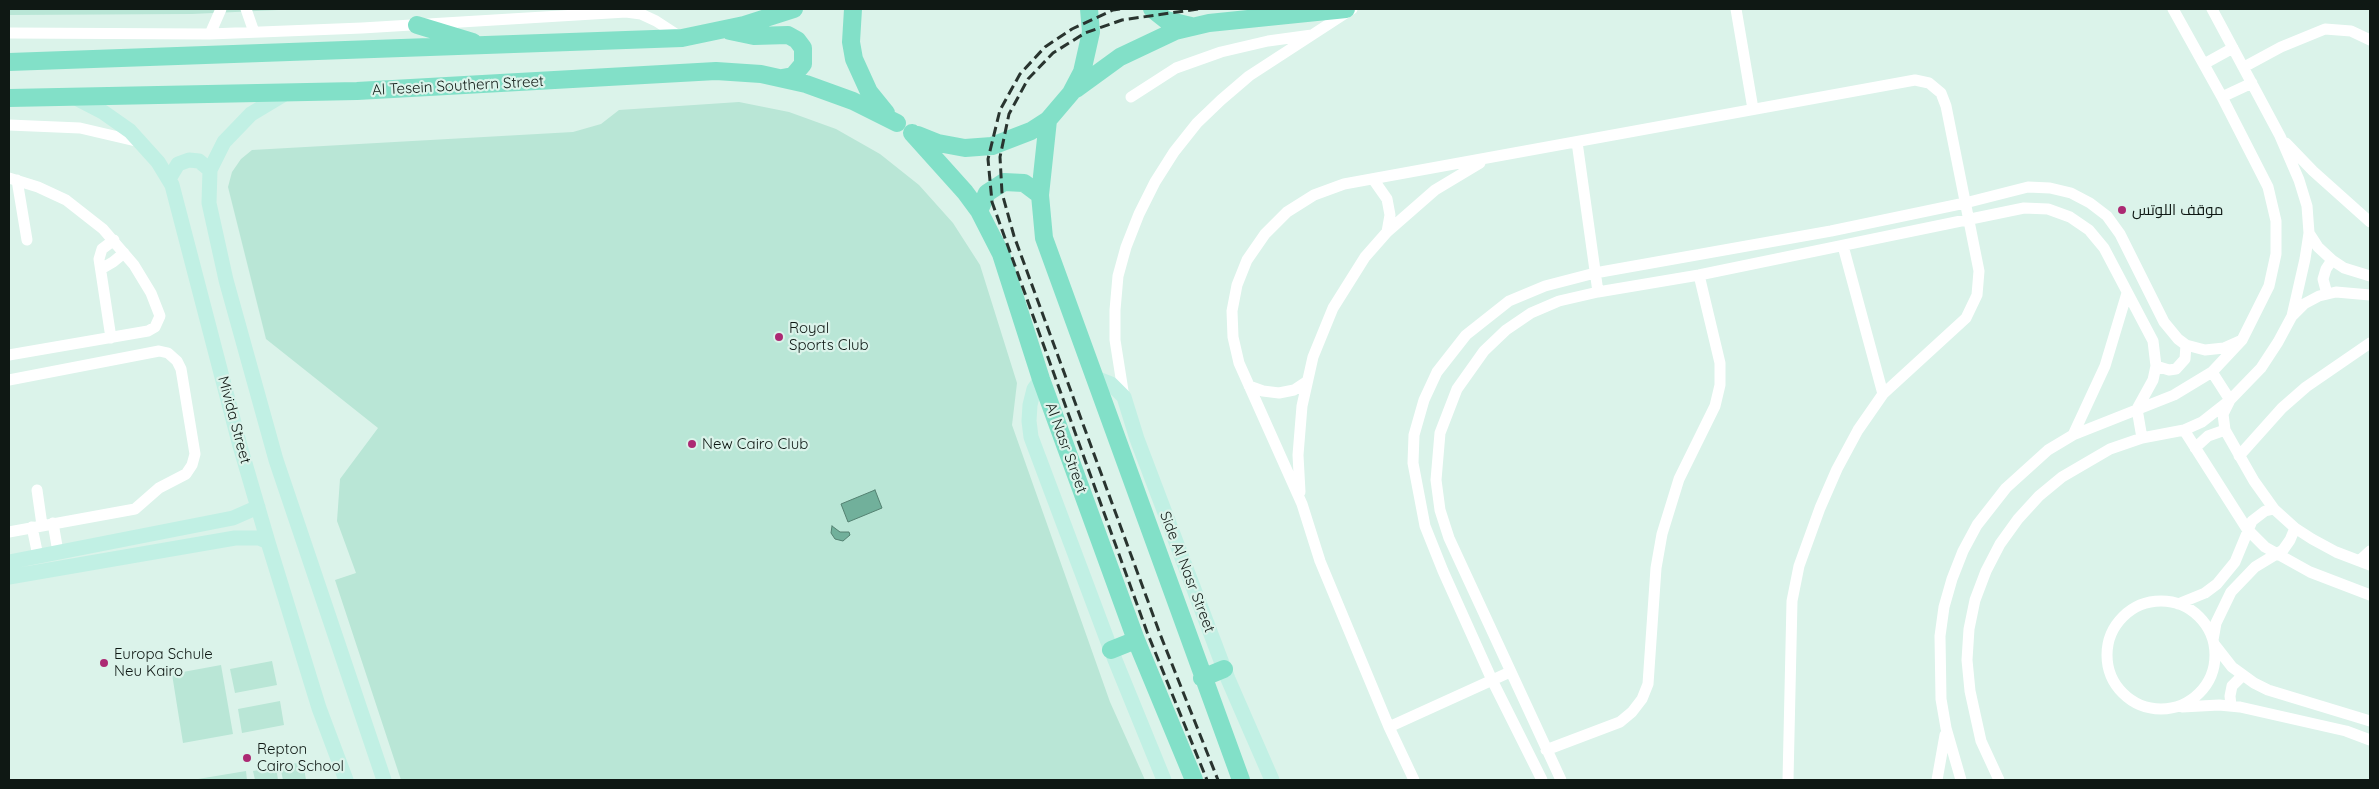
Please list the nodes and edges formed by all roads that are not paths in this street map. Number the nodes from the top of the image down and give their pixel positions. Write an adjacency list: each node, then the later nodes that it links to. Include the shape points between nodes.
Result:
1 (221, 9): 17 (street)
2 (246, 9): 16 (street)
3 (794, 9): 14 (main road)
4 (852, 9): 36 (main road, via 851,42 860,76 882,109)
5 (1089, 9): 28 (main road, via 1091,32 1088,52)
6 (1152, 9): 13 (main road, via 1166,20)
7 (1346, 9): 13 (main road)
8 (1353, 9): 18 (street)
9 (1736, 9): 34 (street)
10 (2173, 9): 24 (street)
11 (2212, 9): 22 (street)
12 (417, 25): 16 (street); 19 (street, via 626,12 641,14); 21 (main road)
13 (1192, 26): 28 (main road, via 1153,40 1120,57)
14 (724, 30): 19 (main road); 26 (main road, via 754,36 788,35 797,40 803,48 803,64 797,73)
15 (9, 32): 17 (street)
16 (254, 32): 17 (street)
17 (210, 34)
18 (1316, 34): 31 (street, via 1221,52 1176,68); 83 (street, via 1249,76 1221,100 1197,123 1155,182 1136,222 1118,276 1116,340)
19 (682, 38): 21 (main road)
20 (2370, 40): 25 (street, via 2351,31 2325,29)
21 (488, 46): 23 (main road)
22 (2233, 48): 24 (street); 25 (street)
23 (9, 62)
24 (2204, 64): 32 (street)
25 (2244, 67): 27 (street)
26 (782, 78): 29 (main road, Al Tesein Southern Street, via 716,71); 36 (main road, Al Tesein Southern Street, via 830,92)
27 (2252, 83): 32 (street); 39 (street)
28 (1071, 93): 35 (main road)
29 (286, 94): 30 (main road, Al Tesein Southern Street); 43 (street, Mivida Street, via 260,108 237,127 224,142)
30 (74, 97): 33 (main road, Al Tesein Southern Street); 41 (street, Mivida Street, via 110,116)
31 (1131, 97)
32 (2222, 97): 71 (street, via 2268,187 2276,221 2276,254 2269,286)
33 (9, 98)
34 (1753, 110): 40 (street); 48 (street, via 1915,80 1929,83 1940,93 1946,106)
35 (1048, 120): 38 (main road, via 1031,132 992,146 965,148 938,144); 47 (main road)
36 (897, 123): 38 (main road)
37 (9, 125): 41 (street, via 80,128)
38 (912, 133): 49 (main road, Al Nasr Street, via 966,192)
39 (2280, 136): 51 (street, via 2319,178); 55 (street, via 2307,206)
40 (1577, 142): 42 (street); 62 (street)
41 (142, 143): 44 (street, Mivida Street)
42 (1490, 158): 46 (street); 54 (street, via 1435,190)
43 (210, 170): 44 (street, via 204,163 189,160 174,168); 130 (street, Mivida Street, via 209,202 226,280 276,460)
44 (169, 178): 94 (street, Mivida Street)
45 (13, 179): 56 (street); 57 (street, via 66,200)
46 (1372, 179): 54 (street, via 1387,199 1390,215); 81 (street, via 1344,184 1314,195 1287,212 1265,234 1248,260 1237,285 1232,311 1233,337)
47 (1040, 194): 49 (main road, via 1024,183 1004,182 987,193); 77 (main road, via 1044,238)
48 (1965, 203): 50 (street); 52 (street); 73 (street, via 2028,187 2071,193 2090,203 2107,216 2120,234 2164,322 2170,332)
49 (979, 211): 78 (main road, Al Nasr Street, via 1001,254)
50 (1970, 220): 58 (street); 66 (street, via 2024,208 2048,209 2070,217 2089,230 2104,248); 82 (street, via 1979,271 1973,307 1966,318)
51 (2370, 222)
52 (1848, 228): 53 (street); 58 (street, via 1854,233)
53 (1831, 231): 58 (street, via 1827,241); 62 (street)
54 (1387, 232): 80 (street, via 1365,257 1333,308)
55 (2309, 233): 60 (street); 69 (street)
56 (27, 240)
57 (114, 240): 59 (street); 61 (street, via 105,245 100,254)
58 (1843, 246): 63 (street); 82 (street)
59 (124, 253): 61 (street); 70 (street, via 143,279 160,316 152,330)
60 (2332, 260): 64 (street, via 2344,268); 67 (street, via 2323,279)
61 (101, 269): 70 (street)
62 (1595, 273): 65 (street); 121 (street, via 1545,286 1509,301 1466,335 1437,372 1414,434 1413,463 1425,526)
63 (1700, 275): 65 (street); 128 (street, via 1720,362 1720,385 1715,406 1679,479 1662,534 1656,568 1648,684 1642,700 1620,722)
64 (2370, 276)
65 (1598, 292): 118 (street, via 1545,306 1494,340 1457,389 1440,433 1436,480 1443,520)
66 (2127, 293): 75 (street, via 2153,341); 88 (street, via 2104,366)
67 (2328, 294): 68 (street, via 2352,292); 69 (street, via 2304,304)
68 (2370, 295)
69 (2292, 316): 84 (street, via 2261,368)
70 (112, 338): 74 (street)
71 (2242, 340): 73 (street, via 2224,348 2205,350); 76 (street)
72 (2370, 343): 91 (street, via 2306,387 2276,414)
73 (2186, 345): 75 (street, via 2185,359 2176,368 2169,370)
74 (9, 355)
75 (2156, 366): 85 (street, via 2153,380)
76 (2212, 372): 84 (street); 85 (street, via 2174,395)
77 (1093, 377): 83 (street, via 1111,384); 120 (main road)
78 (1041, 378): 114 (main road, Al Nasr Street); 116 (street, via 1030,405 1031,438)
79 (9, 380): 96 (street, via 159,352 172,355 181,369 195,449 190,470 158,488 135,509)
80 (1306, 382): 81 (street, via 1294,390 1279,393); 93 (street, via 1298,455)
81 (1249, 386): 93 (street)
82 (1883, 394): 138 (street, via 1837,468 1800,566 1790,621)
83 (1124, 397): 117 (street, Side Al Nasr Street)
84 (2230, 400): 86 (street, via 2202,422); 87 (street, via 2223,414)
85 (2137, 409): 88 (street); 89 (street)
86 (2184, 430): 89 (street); 90 (street)
87 (2225, 430): 90 (street, via 2208,436); 91 (street)
88 (2073, 436): 126 (street, via 2033,462 2006,488 1977,526 1963,552 1944,607 1940,636 1941,699)
89 (2142, 438): 141 (street, via 2110,449 2062,477 2038,496 2013,525 1986,571 1969,630 1967,660 1981,741)
90 (2196, 448): 99 (street)
91 (2239, 456): 95 (street)
92 (37, 490): 96 (street)
93 (1302, 504): 125 (street, via 1320,561)
94 (258, 507): 97 (street, via 233,518); 102 (street, Mivida Street)
95 (2274, 509): 98 (street); 99 (street, via 2258,515)
96 (42, 525): 101 (street); 106 (street); 108 (street)
97 (200, 525): 100 (street); 103 (street)
98 (2294, 528): 107 (street, via 2290,540); 110 (street, via 2336,552)
99 (2247, 529): 107 (street, via 2265,547); 113 (street, via 2241,549 2227,574 2205,593)
100 (164, 531): 104 (street); 106 (street)
101 (9, 532)
102 (268, 542): 103 (street, via 244,536); 129 (street, Mivida Street, via 318,708)
103 (204, 543): 104 (street)
104 (169, 549): 111 (street)
105 (2370, 551): 110 (street)
106 (58, 552): 108 (street)
107 (2278, 554): 112 (street, via 2310,572); 115 (street, via 2255,568 2230,592 2216,623)
108 (38, 556): 109 (street)
109 (9, 562)
110 (2365, 563)
111 (9, 577)
112 (2370, 595)
113 (2178, 604): 115 (street, via 2200,618); 123 (street, via 2164,601 2136,607 2115,627 2107,655 2114,683 2123,694 2147,708)
114 (1136, 640): 116 (main road); 132 (main road, Al Nasr Street)
115 (2214, 642): 119 (street); 123 (street, via 2212,672 2206,684 2198,695)
116 (1111, 650): 131 (street)
117 (1224, 669): 120 (main road); 134 (street, Side Al Nasr Street)
118 (1510, 672): 121 (street); 128 (street)
119 (2242, 676): 122 (street, via 2232,686); 124 (street, via 2268,690)
120 (1202, 678): 133 (main road)
121 (1492, 680): 125 (street); 136 (street)
122 (2232, 706): 123 (street); 127 (street, via 2346,730)
123 (2173, 708)
124 (2370, 721)
125 (1389, 727): 135 (street)
126 (1946, 728): 139 (street); 140 (street)
127 (2370, 740)
128 (1546, 750): 137 (street)
129 (346, 780)
130 (384, 780)
131 (1164, 780)
132 (1194, 780)
133 (1241, 780)
134 (1272, 780)
135 (1414, 780)
136 (1542, 780)
137 (1561, 780)
138 (1788, 780)
139 (1937, 780)
140 (1961, 780)
141 (1999, 780)

